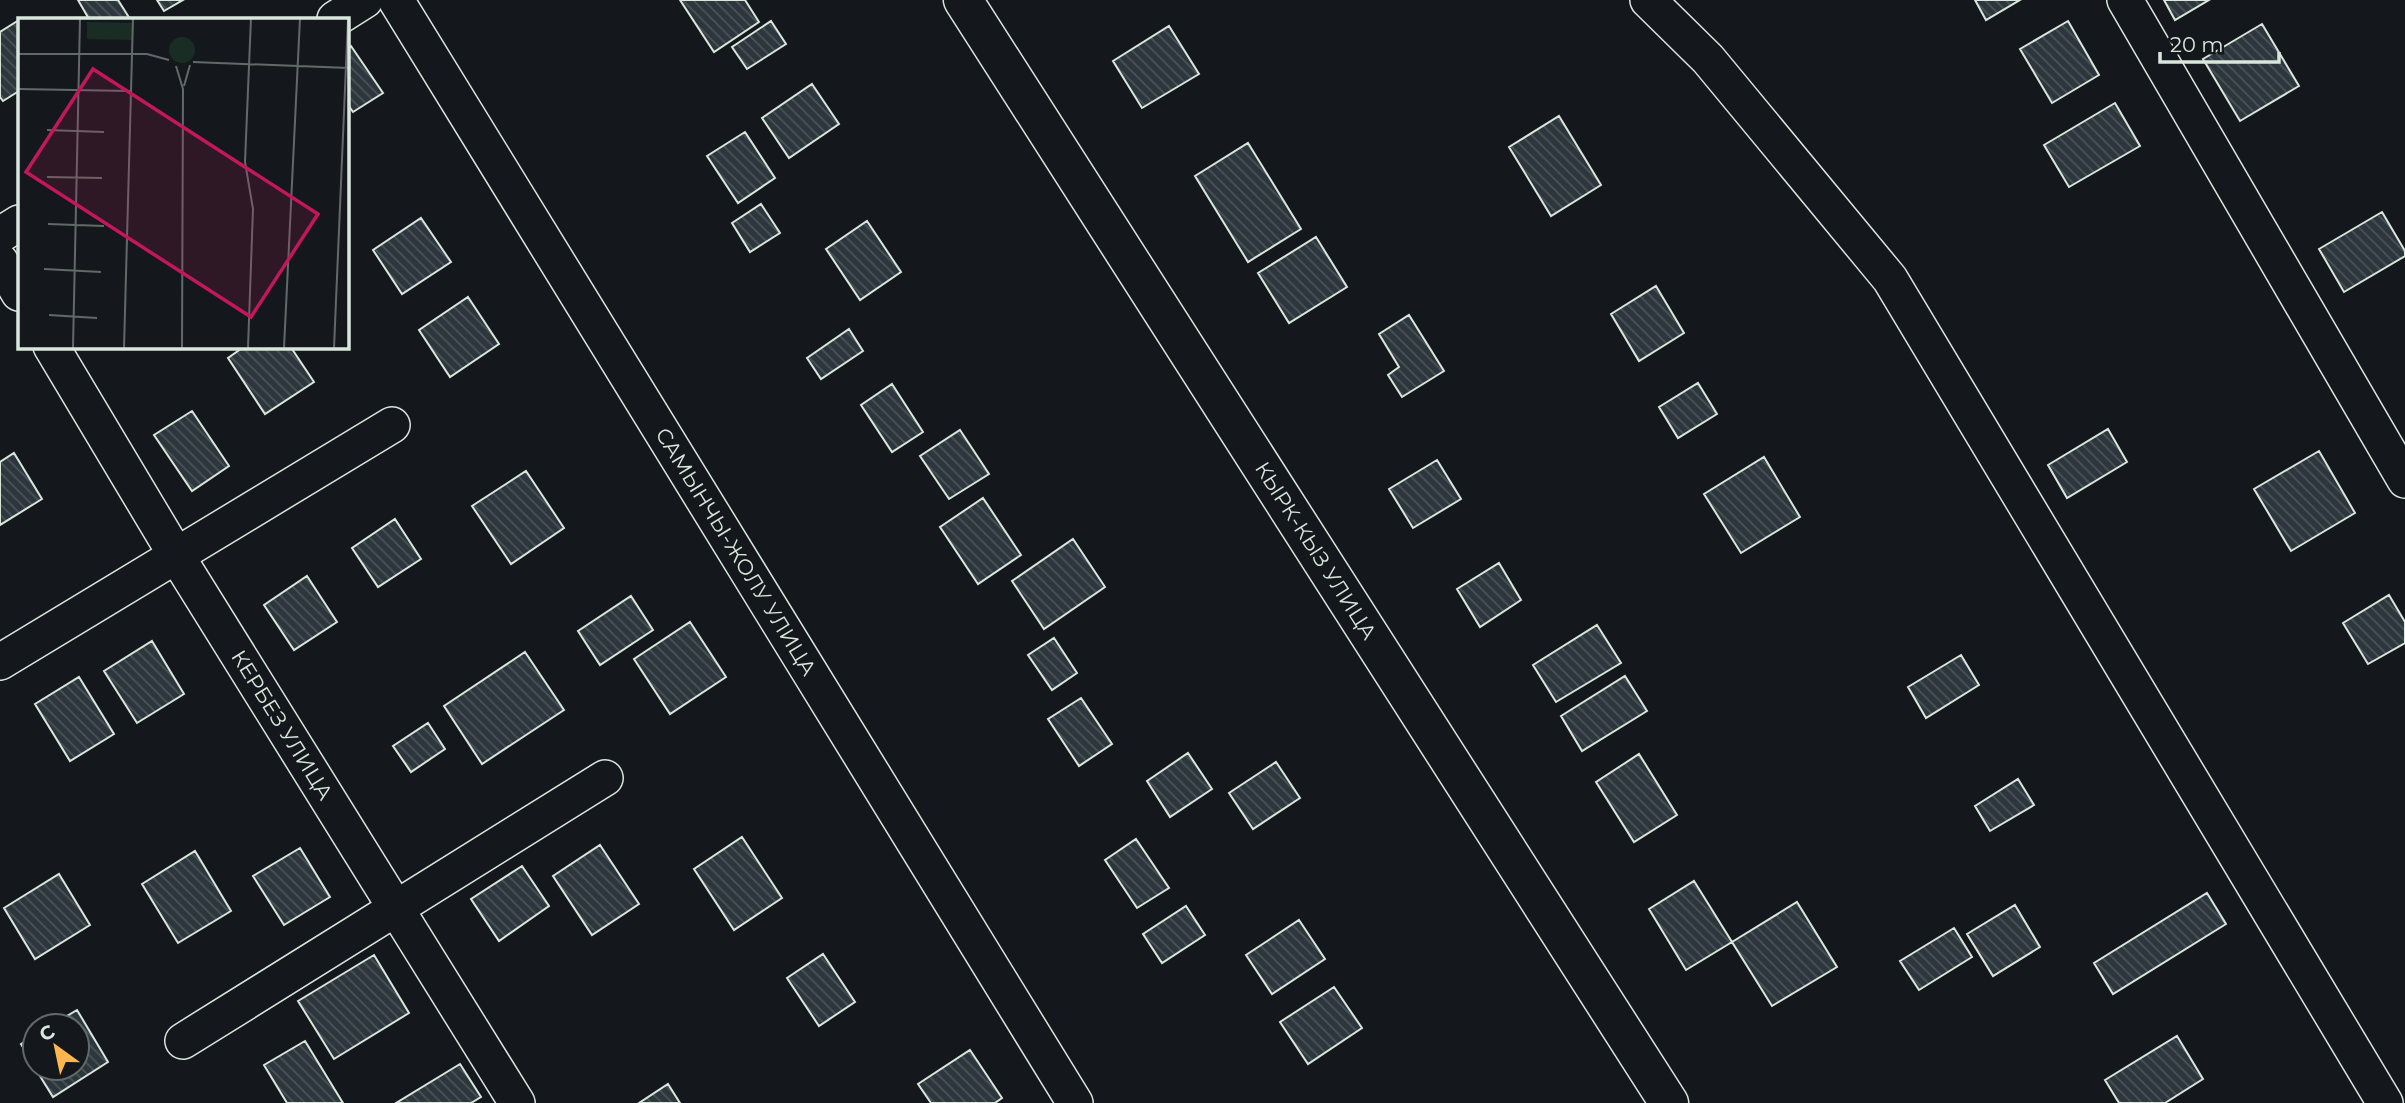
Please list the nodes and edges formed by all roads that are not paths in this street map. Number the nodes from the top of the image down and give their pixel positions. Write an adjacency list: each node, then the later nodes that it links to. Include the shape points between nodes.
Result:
1 (365, 0): 6 (street)
2 (396, 0): 20 (street, САМЫНЧЫ-ЖОЛУ УЛИЦА)
3 (963, 0): 21 (street, КЫРК-КЫЗ УЛИЦА)
4 (1648, 0): 22 (street, via 1708,59 1890,278)
5 (2125, 0): 13 (street)
6 (337, 18)
7 (18, 224): 8 (street)
8 (0, 235)
9 (0, 261): 10 (street)
10 (18, 291)
11 (52, 348): 14 (street, КЕРБЕЗ УЛИЦА)
12 (392, 425): 14 (street)
13 (2405, 480)
14 (176, 555): 15 (street); 17 (street, КЕРБЕЗ УЛИЦА)
15 (0, 662)
16 (605, 778): 17 (street)
17 (396, 908): 18 (street); 19 (street, КЕРБЕЗ УЛИЦА)
18 (183, 1041)
19 (517, 1103)
20 (1075, 1103)
21 (1669, 1103)
22 (2385, 1103)

